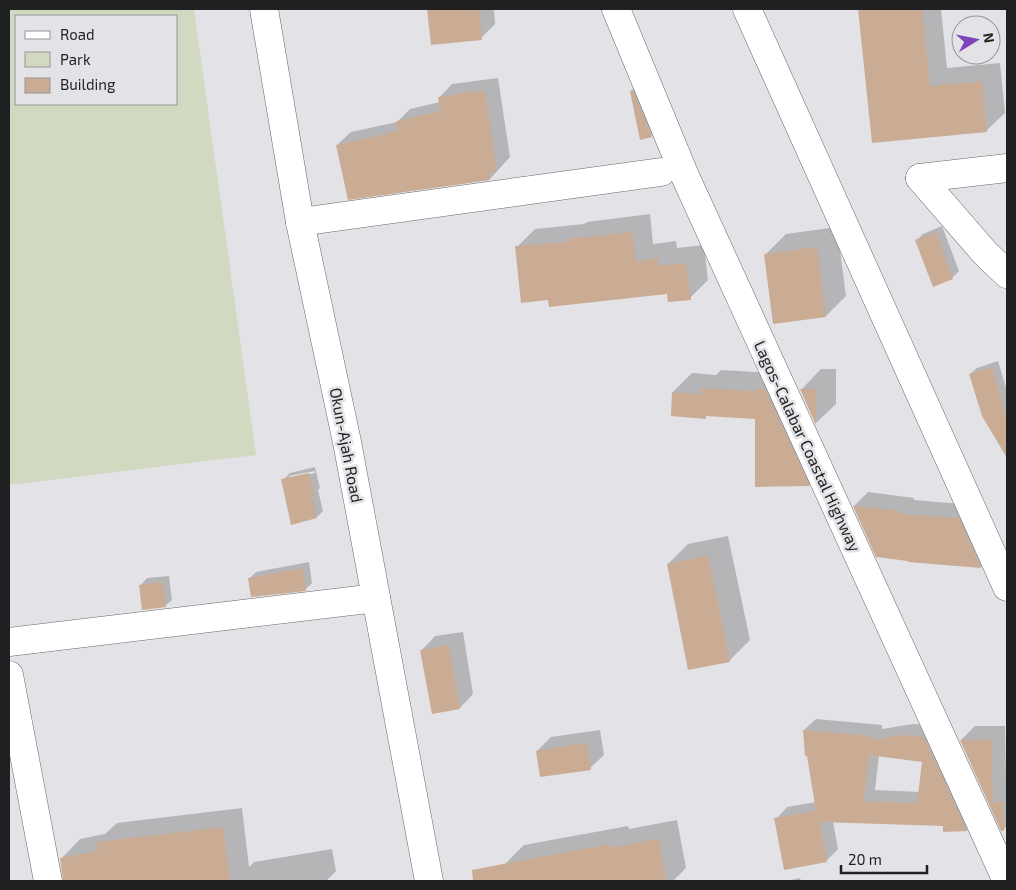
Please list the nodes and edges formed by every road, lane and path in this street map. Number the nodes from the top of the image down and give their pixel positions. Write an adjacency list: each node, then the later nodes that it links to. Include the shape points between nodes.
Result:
1 (264, 9): 6 (main road, Okun-Ajah Road)
2 (616, 9): 14 (main road, Lagos-Calabar Coastal Highway, via 685,176)
3 (746, 9): 8 (main road)
4 (1007, 168): 7 (main road, via 920,178)
5 (660, 172): 6 (main road)
6 (300, 222): 9 (main road, Okun-Ajah Road)
7 (1007, 274)
8 (1007, 587)
9 (376, 598): 10 (main road); 13 (main road, Okun-Ajah Road)
10 (9, 642)
11 (9, 674): 12 (main road)
12 (48, 881)
13 (429, 881)
14 (1007, 881)

